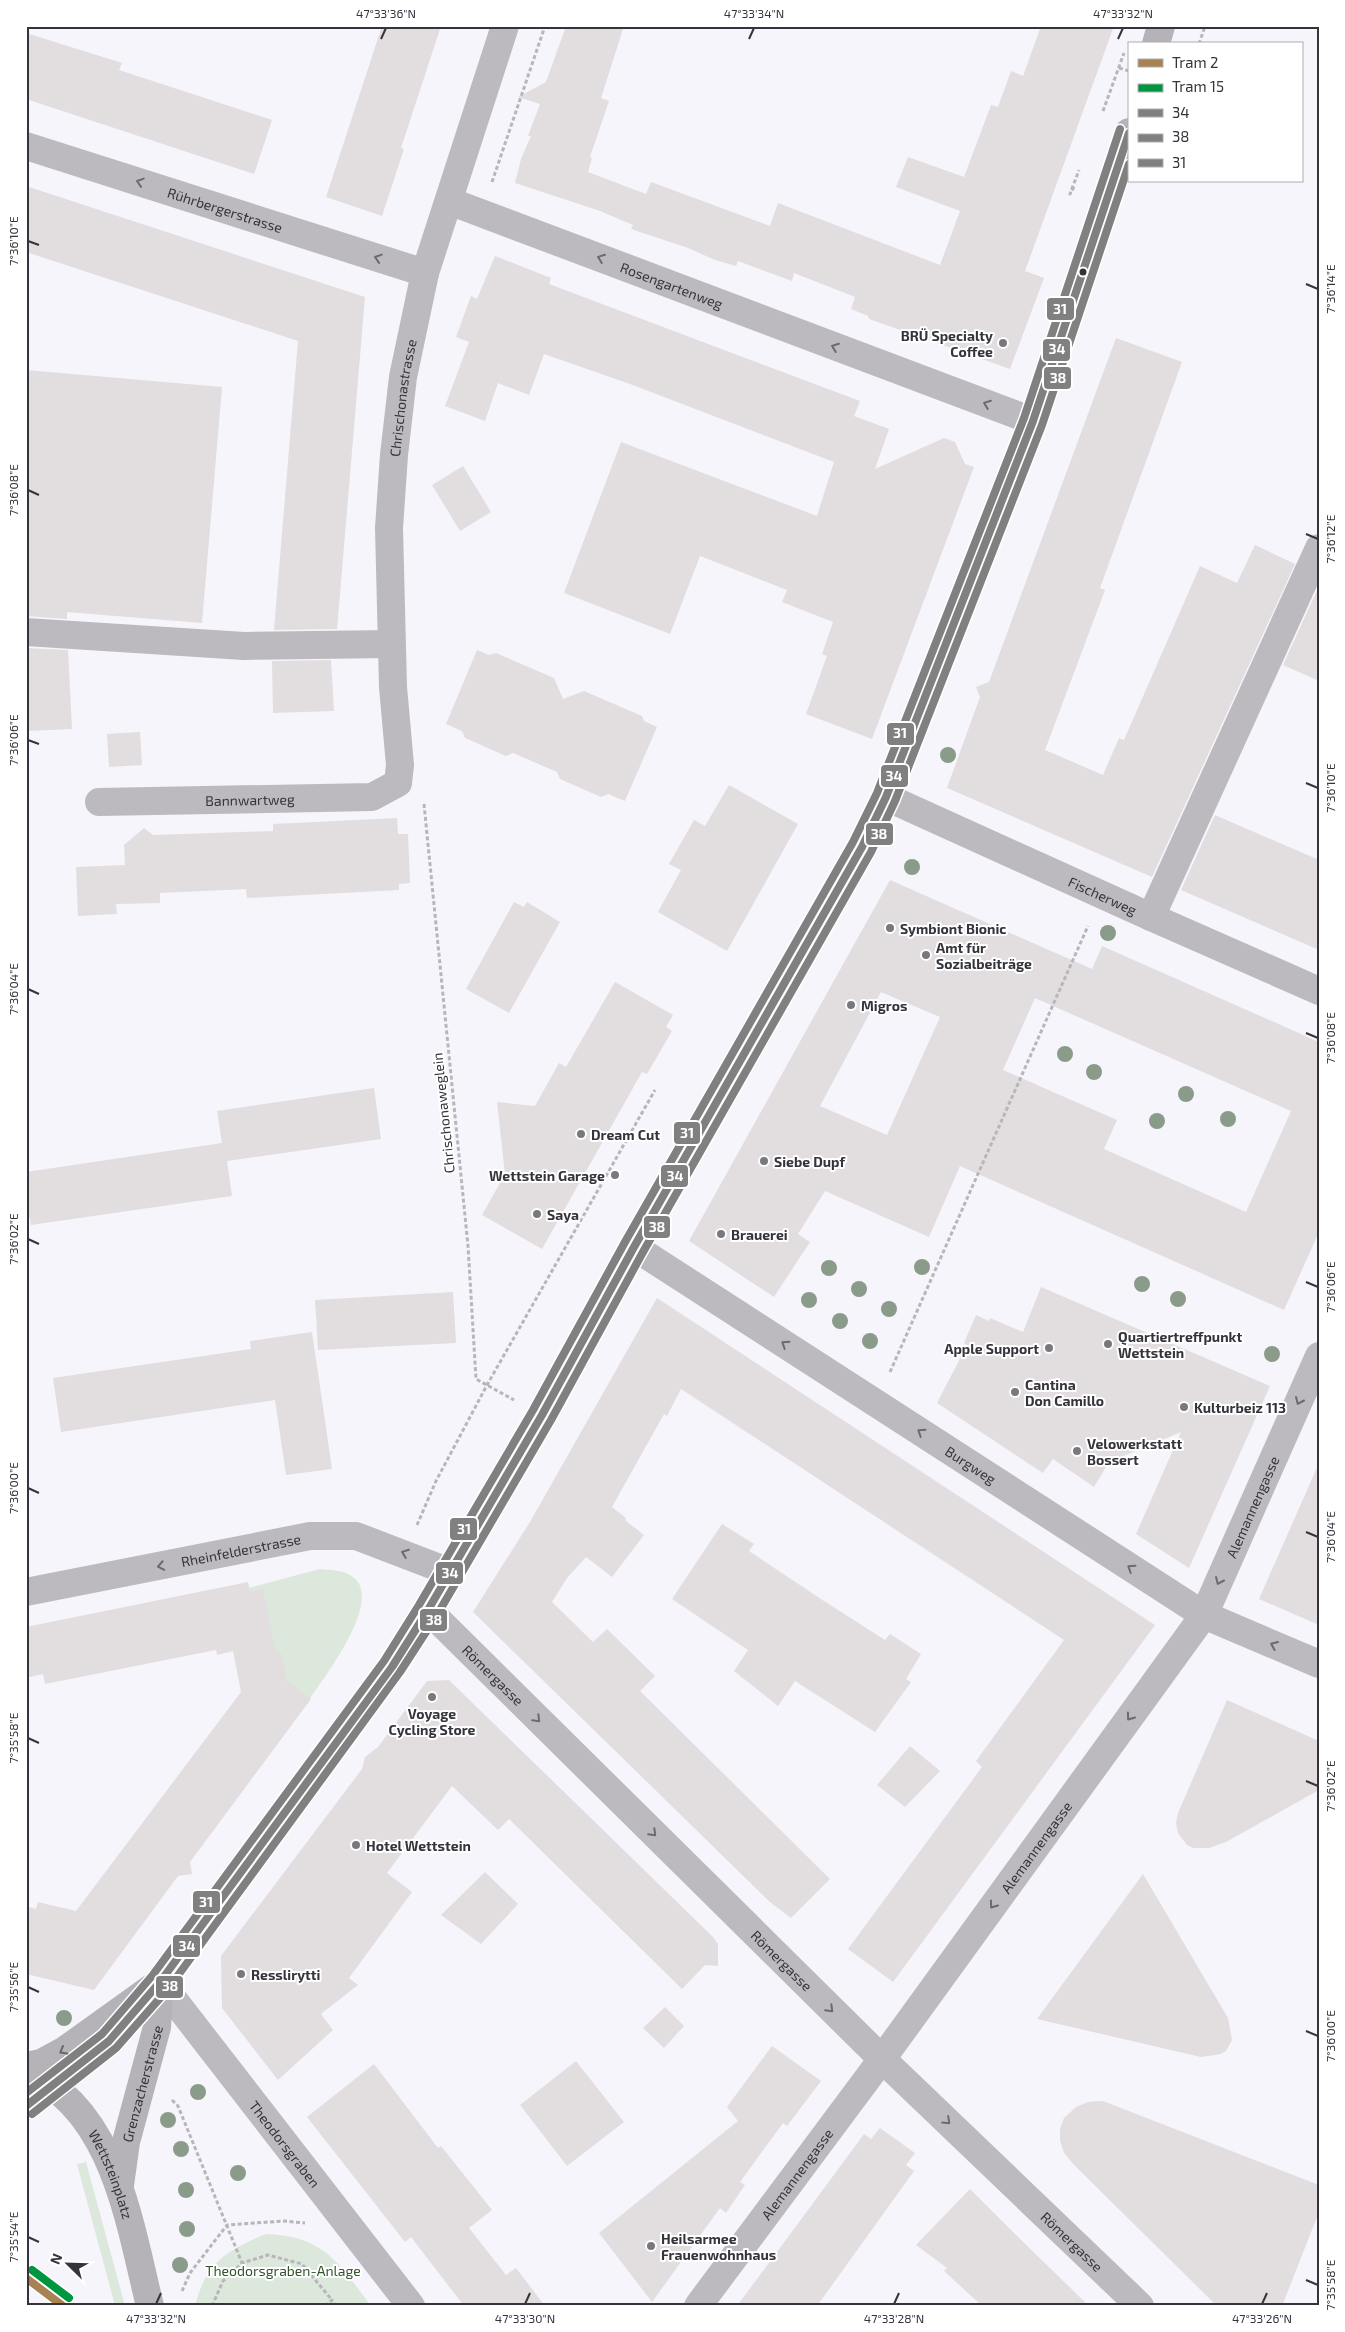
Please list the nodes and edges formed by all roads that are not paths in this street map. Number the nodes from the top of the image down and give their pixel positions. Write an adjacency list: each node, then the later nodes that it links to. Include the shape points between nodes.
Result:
1 (505, 26): 6 (street, Chrischonastrasse)
2 (1161, 26): 3 (main road)
3 (1157, 42)
4 (1128, 135): 8 (main road)
5 (26, 146): 7 (street, Rührbergerstrasse, one-way to 5)
6 (449, 201): 7 (street, Chrischonastrasse); 8 (street, Rosengartenweg, one-way to 6)
7 (425, 272): 11 (street, Chrischonastrasse, via 403,377 394,455 389,528)
8 (1033, 421): 13 (main road)
9 (1319, 548): 15 (street)
10 (26, 632): 11 (street, via 244,646)
11 (391, 644): 12 (street, Chrischonastrasse, via 400,765)
12 (398, 783): 14 (street, Bannwartweg, via 372,797)
13 (886, 797): 15 (street, Fischerweg); 17 (main road, via 862,847)
14 (99, 802)
15 (1150, 918): 16 (street, Fischerweg)
16 (1319, 991)
17 (634, 1247): 19 (main road, via 542,1415); 22 (street, Burgweg, one-way to 17)
18 (1319, 1356): 22 (street, Alemannengasse, one-way to 22)
19 (450, 1572): 20 (street, Rheinfelderstrasse, one-way to 20, via 356,1536 310,1536); 21 (main road)
20 (26, 1592)
21 (428, 1610): 24 (main road, via 392,1667); 25 (street, Römergasse, one-way to 25)
22 (1204, 1615): 23 (street, Burgweg, one-way to 22); 25 (street, Alemannengasse, one-way to 25)
23 (1319, 1664)
24 (160, 1982): 26 (main road, one-way to 26, via 65,2050); 28 (street, via 109,2041); 30 (main road, Grenzacherstrasse, via 157,2027 126,2142); 32 (street, Theodorsgraben)
25 (882, 2059): 33 (street, Alemannengasse); 34 (street, Römergasse, one-way to 34)
26 (26, 2066)
27 (26, 2072): 28 (main road, Wettsteinplatz)
28 (52, 2085): 29 (street); 30 (main road, Wettsteinplatz, via 81,2113)
29 (26, 2106)
30 (120, 2184): 31 (main road, Wettsteinplatz)
31 (150, 2306)
32 (410, 2306)
33 (698, 2306)
34 (1140, 2306)

